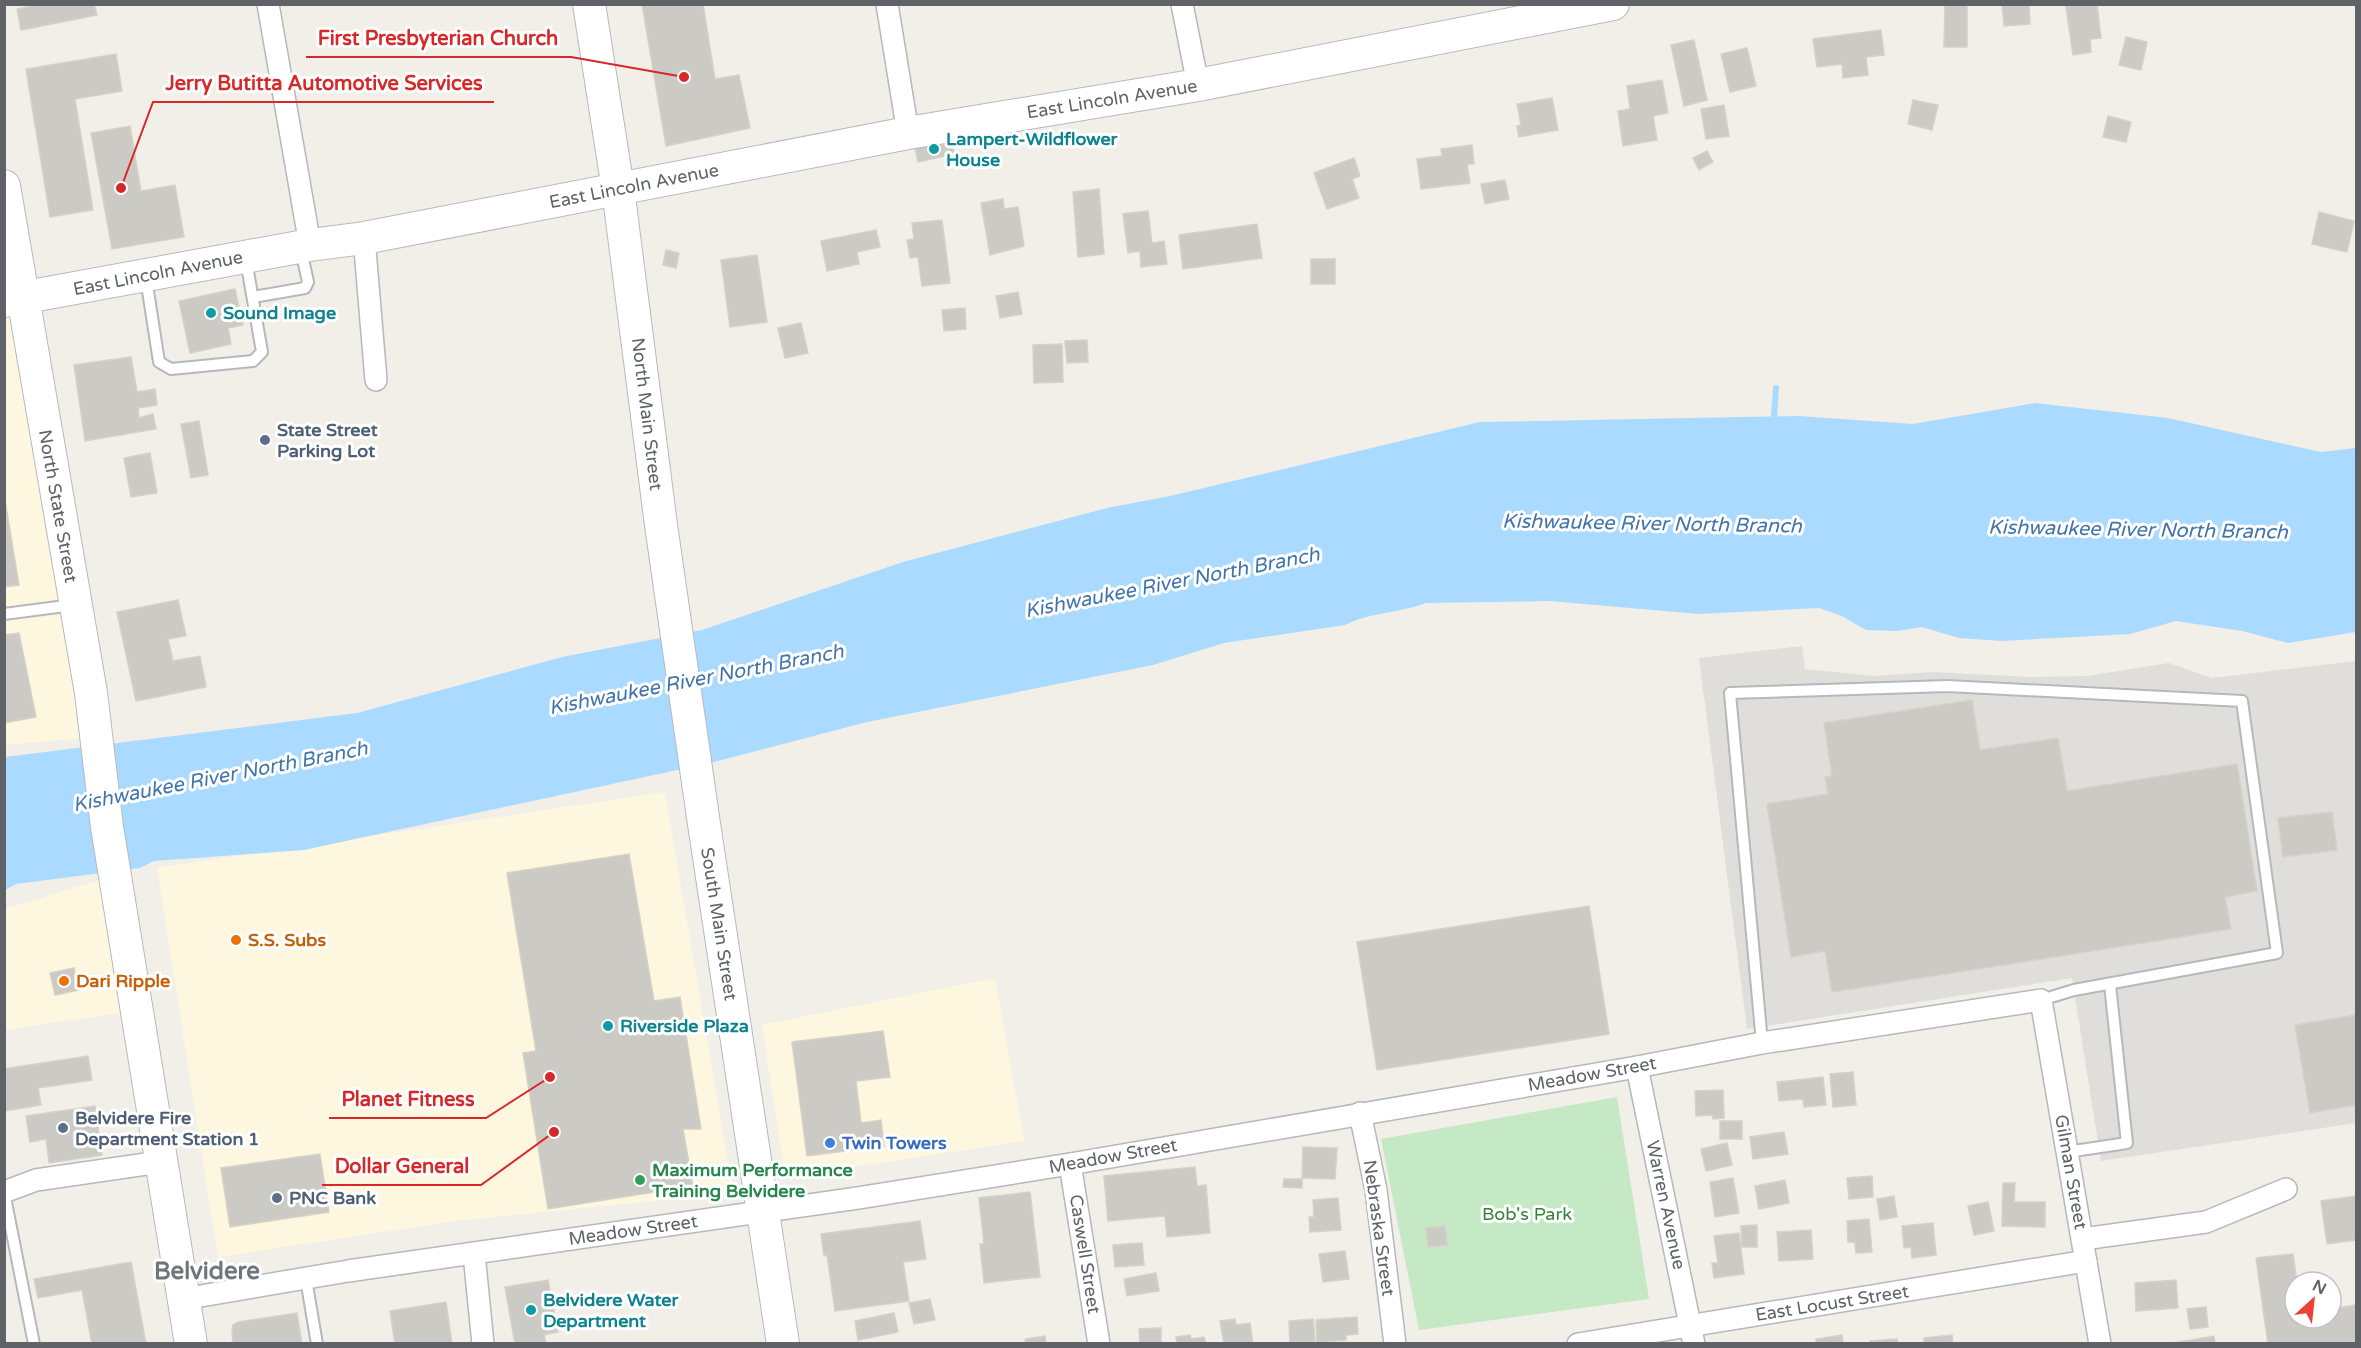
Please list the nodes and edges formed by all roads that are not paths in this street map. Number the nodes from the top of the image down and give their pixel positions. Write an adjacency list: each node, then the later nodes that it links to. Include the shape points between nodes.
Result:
1 (268, 4): 11 (street)
2 (589, 4): 9 (main road, North Main Street)
3 (887, 4): 7 (street)
4 (1182, 4): 6 (street)
5 (1612, 4): 6 (main road, East Lincoln Avenue)
6 (1198, 85): 7 (main road, East Lincoln Avenue)
7 (908, 133): 9 (main road, East Lincoln Avenue)
8 (4, 186): 15 (main road, North State Street)
9 (618, 189): 10 (main road, East Lincoln Avenue); 19 (main road, North Main Street)
10 (364, 238): 11 (main road, East Lincoln Avenue); 16 (street)
11 (306, 245): 12 (main road, East Lincoln Avenue); 14 (lane, via 308,282 304,288)
12 (246, 257): 13 (main road, East Lincoln Avenue); 14 (lane)
13 (146, 275): 14 (lane, via 159,362 171,369 253,361 262,352); 15 (main road, East Lincoln Avenue)
14 (253, 297)
15 (14, 299): 17 (main road, North State Street)
16 (376, 380)
17 (75, 604): 18 (lane); 26 (main road, North State Street)
18 (4, 614)
19 (704, 824): 30 (main road, South Main Street)
20 (2110, 985): 21 (lane); 22 (lane, via 2277,953 2242,702 1947,686 1730,693); 25 (lane, via 2127,1143)
21 (2041, 1000): 22 (street, Meadow Street); 25 (street, Gilman Street)
22 (1762, 1042): 23 (street, Meadow Street)
23 (1637, 1067): 24 (street, Meadow Street); 36 (street, Warren Avenue)
24 (1360, 1113): 27 (street, Meadow Street); 43 (street, Nebraska Street, via 1376,1190)
25 (2067, 1152): 31 (street, Gilman Street)
26 (160, 1162): 29 (street, via 36,1180); 35 (main road, North State Street)
27 (1070, 1164): 30 (street, Meadow Street); 42 (street, Caswell Street)
28 (2286, 1189): 31 (street, via 2206,1222)
29 (4, 1192): 37 (lane)
30 (762, 1212): 32 (street, Meadow Street); 41 (main road, South Main Street)
31 (2083, 1239): 33 (street, Gilman Street)
32 (474, 1254): 34 (street, Meadow Street); 40 (street)
33 (2086, 1261): 36 (street, East Locust Street); 45 (street, Gilman Street)
34 (306, 1279): 35 (street, Meadow Street); 39 (lane)
35 (183, 1299): 38 (main road, North State Street)
36 (1692, 1335): 44 (street, East Locust Street)
37 (34, 1344)
38 (191, 1344)
39 (317, 1344)
40 (483, 1344)
41 (783, 1344)
42 (1099, 1344)
43 (1395, 1344)
44 (1578, 1344)
45 (2100, 1344)

